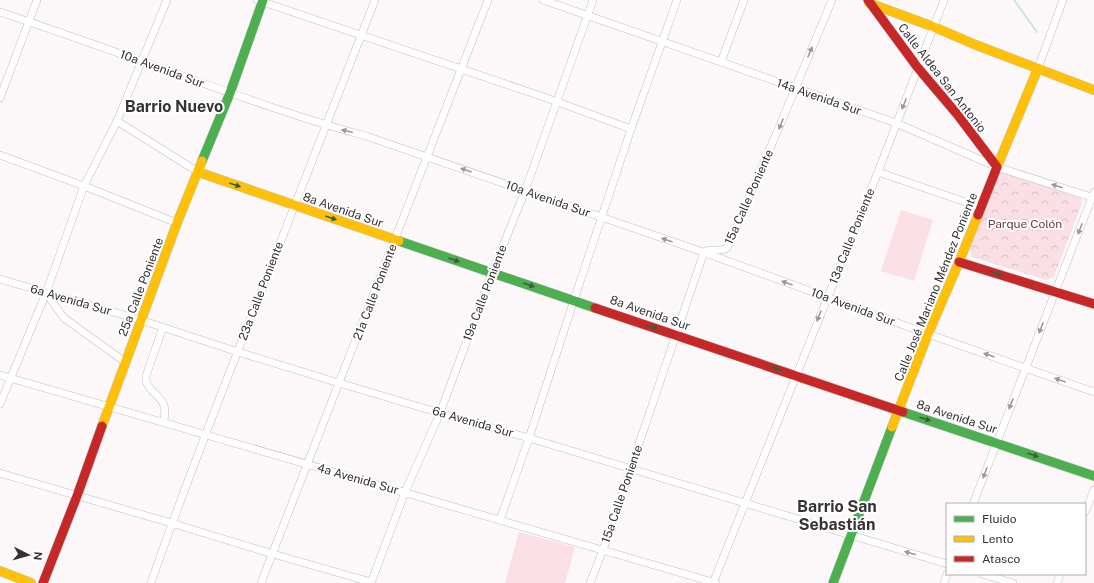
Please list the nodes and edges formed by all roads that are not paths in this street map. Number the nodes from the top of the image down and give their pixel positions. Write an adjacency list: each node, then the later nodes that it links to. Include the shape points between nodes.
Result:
1 (37, 0): 16 (street)
2 (167, 0): 20 (street)
3 (375, 0): 18 (street, 23a Calle Poniente)
4 (488, 0): 24 (street, 21a Calle Poniente)
5 (543, 0): 15 (street, 14a Avenida Sur)
6 (593, 0): 15 (street, 19a Calle Poniente)
7 (677, 0): 19 (street)
8 (744, 0): 21 (street)
9 (832, 0): 25 (street, 15a Calle Poniente, one-way to 9)
10 (944, 0): 17 (street, 13a Calle Poniente)
11 (1063, 0): 23 (street, Calle José Mariano Méndez Poniente)
12 (261, 1): 18 (street); 27 (street, 25a Calle Poniente)
13 (866, 1): 17 (street); 22 (street, Calle Aldea San Antonio)
14 (0, 12): 16 (street, 10a Avenida Sur)
15 (587, 15): 19 (street, 14a Avenida Sur); 29 (street, 19a Calle Poniente)
16 (29, 22): 20 (street, 10a Avenida Sur); 28 (street)
17 (934, 27): 22 (street, 13a Calle Poniente); 23 (street)
18 (361, 36): 24 (street); 32 (street, 23a Calle Poniente)
19 (662, 41): 21 (street, 14a Avenida Sur); 33 (street)
20 (142, 61): 27 (street, 10a Avenida Sur); 30 (street)
21 (721, 62): 25 (street, 14a Avenida Sur)
22 (918, 68): 31 (street, 13a Calle Poniente, one-way to 31); 36 (street, Calle Aldea San Antonio)
23 (1038, 68): 26 (street); 36 (street, Calle José Mariano Méndez Poniente)
24 (461, 69): 29 (street); 35 (street, 21a Calle Poniente)
25 (795, 88): 31 (street, 14a Avenida Sur); 47 (street, 15a Calle Poniente, one-way to 47, via 727,248)
26 (1094, 90)
27 (230, 93): 32 (street, 10a Avenida Sur); 37 (street, 25a Calle Poniente)
28 (0, 98)
29 (557, 102): 33 (street); 40 (street, 19a Calle Poniente)
30 (117, 121): 37 (street); 39 (street)
31 (896, 123): 36 (street, 14a Avenida Sur); 38 (street, 13a Calle Poniente)
32 (327, 126): 35 (street, 10a Avenida Sur, one-way to 32); 42 (street, 23a Calle Poniente)
33 (631, 129): 44 (street)
34 (0, 155): 39 (street)
35 (427, 157): 40 (street, 10a Avenida Sur, one-way to 35); 46 (street, 21a Calle Poniente)
36 (997, 167): 41 (street, 14a Avenida Sur, one-way to 36); 43 (street, Calle José Mariano Méndez Poniente)
37 (198, 172): 42 (street, 8a Avenida Sur, one-way to 42); 45 (street, 25a Calle Poniente)
38 (878, 172): 43 (street); 53 (street, 13a Calle Poniente)
39 (84, 186): 45 (street); 52 (street)
40 (525, 191): 44 (street, 10a Avenida Sur); 49 (street, 19a Calle Poniente)
41 (1093, 196): 51 (street, one-way to 51)
42 (294, 206): 46 (street, 8a Avenida Sur, one-way to 46); 60 (street, 23a Calle Poniente)
43 (980, 207): 48 (street, Calle José Mariano Méndez Poniente)
44 (602, 218): 47 (street, 10a Avenida Sur, one-way to 44); 54 (street)
45 (177, 223): 56 (street, 25a Calle Poniente)
46 (395, 240): 49 (street, 8a Avenida Sur, one-way to 49); 66 (street, 21a Calle Poniente)
47 (704, 252): 53 (street, 10a Avenida Sur, one-way to 47); 59 (street, 15a Calle Poniente)
48 (959, 262): 51 (street, one-way to 51); 58 (street, Calle José Mariano Méndez Poniente)
49 (492, 273): 54 (street, 8a Avenida Sur, one-way to 54); 71 (street, 19a Calle Poniente)
50 (0, 279): 52 (street, 6a Avenida Sur)
51 (1055, 292): 55 (street); 62 (street, one-way to 62)
52 (46, 293): 56 (street, 6a Avenida Sur); 61 (street, via 64,318); 65 (street)
53 (827, 297): 58 (street, 10a Avenida Sur); 64 (street, 13a Calle Poniente, one-way to 64)
54 (574, 300): 59 (street, 8a Avenida Sur, one-way to 59); 74 (street)
55 (1094, 304)
56 (141, 320): 57 (street, 6a Avenida Sur); 61 (street, 25a Calle Poniente)
57 (163, 327): 60 (street, 6a Avenida Sur); 72 (street, via 145,380 164,405)
58 (928, 334): 62 (street, 10a Avenida Sur, one-way to 58); 70 (street, Calle José Mariano Méndez Poniente)
59 (676, 335): 64 (street, 8a Avenida Sur, one-way to 64); 77 (street, 15a Calle Poniente)
60 (238, 352): 66 (street, 6a Avenida Sur); 73 (street, 23a Calle Poniente)
61 (125, 362): 69 (street, 25a Calle Poniente)
62 (1025, 368): 67 (street, 10a Avenida Sur, one-way to 62); 75 (street, one-way to 75)
63 (0, 375): 65 (street, 4a Avenida Sur)
64 (796, 375): 70 (street, 8a Avenida Sur); 83 (street, 13a Calle Poniente)
65 (11, 378): 68 (street); 69 (street, 4a Avenida Sur)
66 (339, 383): 71 (street, 6a Avenida Sur); 76 (street, 21a Calle Poniente)
67 (1094, 392)
68 (0, 404)
69 (109, 406): 72 (street, 4a Avenida Sur); 82 (street, 25a Calle Poniente)
70 (900, 411): 75 (street, 8a Avenida Sur, one-way to 75); 88 (street, Calle José Mariano Méndez Poniente)
71 (440, 413): 74 (street, 6a Avenida Sur); 81 (street, 19a Calle Poniente)
72 (164, 422): 73 (street, 4a Avenida Sur)
73 (206, 434): 76 (street, 4a Avenida Sur); 87 (street, 23a Calle Poniente)
74 (530, 438): 77 (street, 6a Avenida Sur); 86 (street)
75 (996, 442): 79 (street, 8a Avenida Sur, one-way to 79); 84 (street, one-way to 84)
76 (308, 464): 81 (street, 4a Avenida Sur); 90 (street, 21a Calle Poniente)
77 (630, 469): 83 (street, 6a Avenida Sur); 89 (street, 15a Calle Poniente)
78 (0, 473): 82 (street)
79 (1094, 476)
80 (1094, 490): 85 (street)
81 (405, 492): 86 (street, 4a Avenida Sur); 94 (street, 19a Calle Poniente)
82 (78, 496): 87 (street); 96 (street, 25a Calle Poniente)
83 (744, 503): 88 (street, 6a Avenida Sur); 100 (street, 13a Calle Poniente)
84 (974, 503)
85 (1086, 510)
86 (500, 520): 89 (street, 4a Avenida Sur)
87 (171, 523): 90 (street); 97 (street, 23a Calle Poniente)
88 (851, 535): 91 (street, 6a Avenida Sur, one-way to 88); 101 (street, Calle José Mariano Méndez Poniente)
89 (603, 550): 99 (street, 15a Calle Poniente); 100 (street, 4a Avenida Sur)
90 (273, 554): 94 (street); 98 (street, 21a Calle Poniente)
91 (946, 564)
92 (0, 571): 95 (street)
93 (985, 575): 102 (street)
94 (371, 582)
95 (31, 583)
96 (43, 583)
97 (151, 583)
98 (262, 583)
99 (590, 583)
100 (714, 583)
101 (832, 583)
102 (1013, 583)

